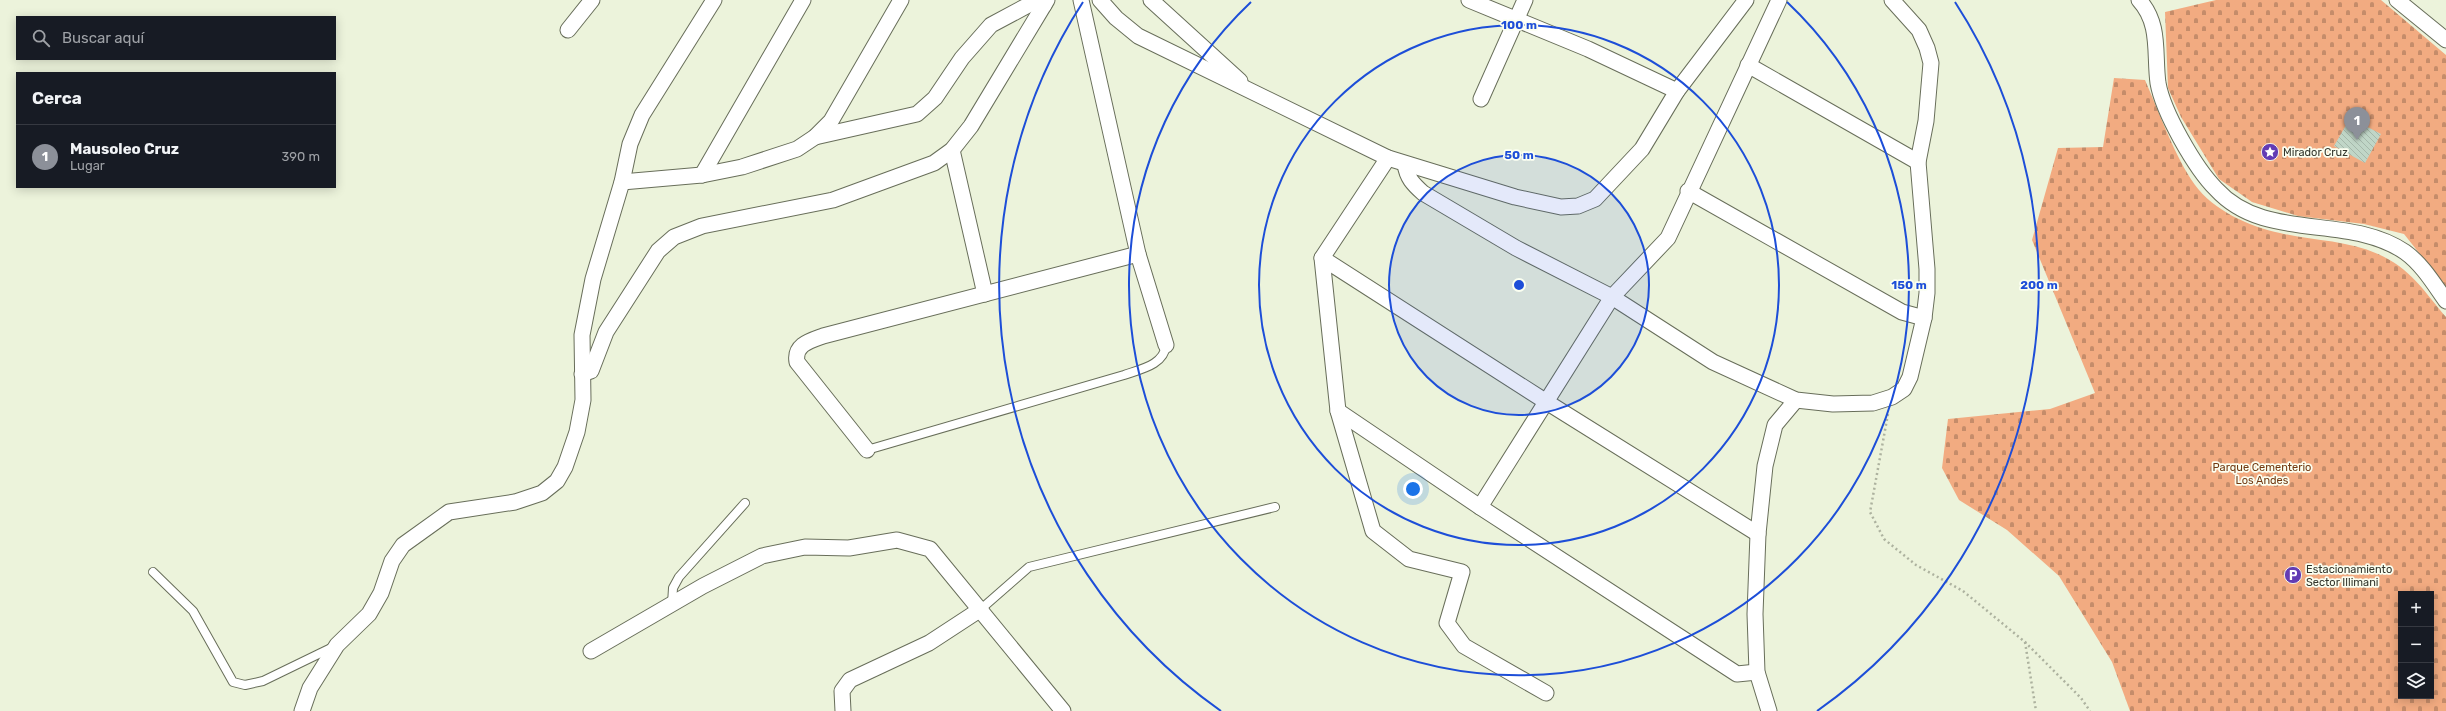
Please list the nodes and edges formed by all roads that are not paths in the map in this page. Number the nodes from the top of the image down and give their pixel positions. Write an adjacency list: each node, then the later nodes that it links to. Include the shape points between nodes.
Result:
1 (592, 0): 17 (street)
2 (714, 0): 29 (street, via 642,115 630,144)
3 (803, 0): 28 (street)
4 (901, 0): 23 (street, via 831,120)
5 (1081, 0): 31 (street)
6 (1100, 0): 21 (street, via 1116,18 1138,36)
7 (1151, 0): 21 (street)
8 (1469, 0): 16 (street)
9 (1524, 0): 16 (street)
10 (1746, 0): 20 (street)
11 (1779, 0): 19 (street)
12 (1892, 0): 26 (street, via 1919,30 1930,63 1926,121)
13 (2139, 0): 35 (street, via 2148,10 2157,40 2158,83 2163,99 2188,150 2216,190 2244,210 2276,222 2362,233 2405,252)
14 (2397, 0): 18 (street)
15 (1046, 2): 23 (street, via 1034,2 992,25 962,58 935,98 917,114); 24 (street, via 971,126)
16 (1517, 20): 20 (street, via 1588,49); 22 (street)
17 (568, 30)
18 (2446, 40)
19 (1748, 65): 26 (street); 30 (street)
20 (1677, 91): 27 (street, via 1642,149 1596,199 1578,206 1561,207 1521,198)
21 (1254, 94): 25 (street)
22 (1481, 99)
23 (815, 137): 28 (street, via 797,149 742,167)
24 (952, 150): 33 (street); 38 (street, via 934,163 832,200 702,226 674,237 658,250 606,332 591,371)
25 (1388, 158): 27 (street); 32 (street)
26 (1918, 162): 36 (street, via 1926,269)
27 (1405, 164): 34 (street, via 1411,182 1423,192 1516,248)
28 (702, 175): 29 (street)
29 (622, 182): 38 (street, via 593,279 582,335)
30 (1688, 190): 34 (street, via 1668,238); 36 (street, via 1902,312)
31 (1138, 254): 33 (street); 37 (street)
32 (1322, 258): 40 (street); 41 (street)
33 (985, 294): 42 (street, via 823,336 799,347 795,354 797,362)
34 (1612, 297): 39 (street, via 1714,362); 40 (street)
35 (2446, 300)
36 (1924, 318): 39 (street, via 1910,377 1904,389 1891,398 1873,403 1833,404)
37 (1166, 345): 42 (lane, via 1165,354 1159,360 1124,375)
38 (582, 374): 50 (street, via 582,400 577,432 565,467 557,481 542,493 515,502 449,512 403,544 392,561 381,593 369,614)
39 (1796, 400): 46 (street, via 1775,425 1765,466)
40 (1545, 401): 45 (street); 46 (street)
41 (1338, 411): 45 (street); 53 (street, via 1373,531 1410,559 1462,572 1447,623 1464,646)
42 (867, 450)
43 (745, 503): 48 (lane, via 679,577 673,588)
44 (1275, 507): 49 (lane, via 1029,567)
45 (1480, 507): 52 (street, via 1737,674)
46 (1758, 534): 52 (street, via 1754,614)
47 (153, 572): 50 (lane, via 193,611 233,682 245,685 263,681)
48 (672, 604): 49 (street, via 762,556 805,547 849,548 897,540 930,549); 51 (street)
49 (981, 609): 55 (street, via 929,643 850,680 842,691); 56 (street)
50 (337, 645): 54 (street, via 308,692)
51 (591, 651)
52 (1757, 672): 57 (street)
53 (1546, 693)
54 (302, 711)
55 (843, 711)
56 (1063, 711)
57 (1769, 711)

